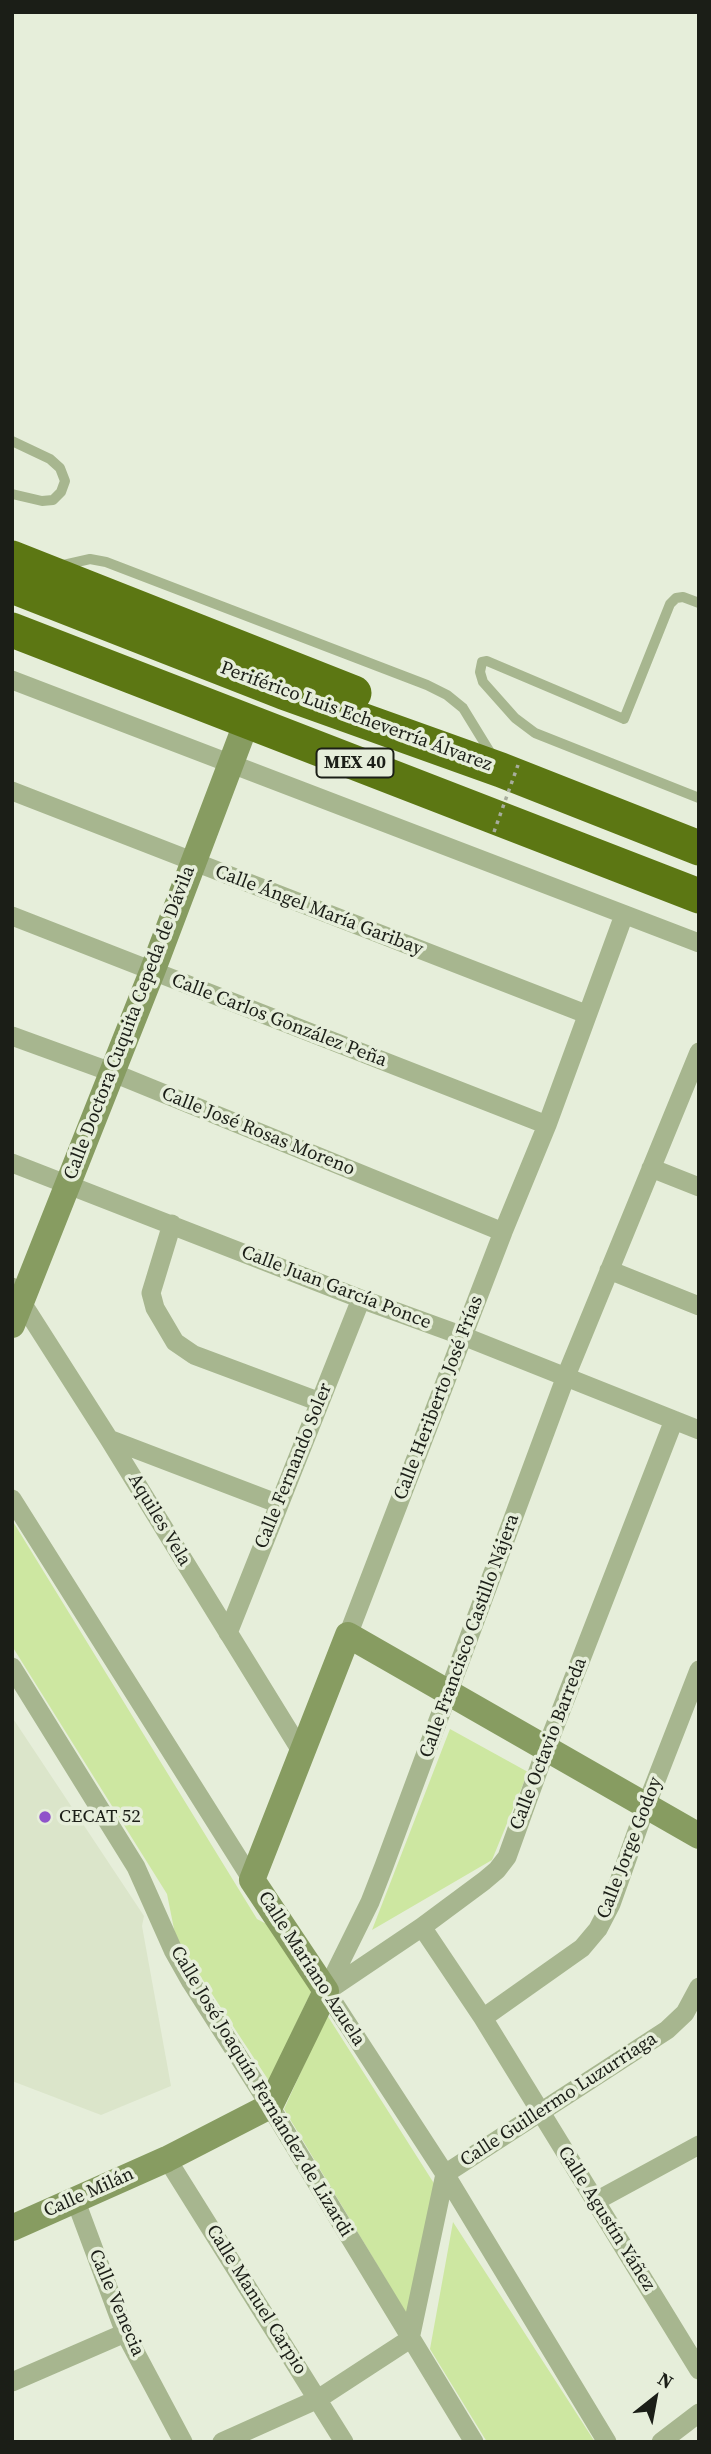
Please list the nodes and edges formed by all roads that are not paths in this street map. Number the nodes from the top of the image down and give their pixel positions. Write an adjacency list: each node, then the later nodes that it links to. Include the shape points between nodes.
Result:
1 (12, 441): 2 (lane, via 50,459 65,481 53,500)
2 (12, 494)
3 (28, 564): 10 (highway, via 463,737)
4 (12, 586): 10 (highway, Periférico Luis Echeverría Álvarez / MEX 40, via 283,692)
5 (699, 603): 12 (lane, via 683,597 670,604 624,719 487,661 482,662 480,671 483,682 535,733)
6 (12, 630): 8 (highway, Periférico Luis Echeverría Álvarez / MEX 40)
7 (12, 680): 9 (street)
8 (247, 721): 9 (street, Calle Doctora Cuquita Cepeda de Dávila); 15 (highway, Periférico Luis Echeverría Álvarez / MEX 40)
9 (232, 763): 14 (street, Calle Doctora Cuquita Cepeda de Dávila); 16 (street)
10 (509, 767): 13 (highway, Periférico Luis Echeverría Álvarez / MEX 40)
11 (12, 791): 14 (street, Calle Ángel María Garibay)
12 (699, 798)
13 (699, 848)
14 (193, 862): 19 (street, Calle Doctora Cuquita Cepeda de Dávila); 20 (street, Calle Ángel María Garibay)
15 (699, 896)
16 (624, 915): 18 (street); 20 (street, Calle Heriberto José Frías)
17 (12, 916): 19 (street, Calle Carlos González Peña)
18 (699, 943)
19 (152, 972): 23 (street, Calle Doctora Cuquita Cepeda de Dávila); 24 (street, Calle Carlos González Peña)
20 (586, 1014): 24 (street, Calle Heriberto José Frías)
21 (12, 1036): 23 (street, Calle José Rosas Moreno)
22 (698, 1057): 26 (street, Calle Francisco Castillo Nájera)
23 (111, 1072): 27 (street, Calle Doctora Cuquita Cepeda de Dávila); 30 (street, Calle José Rosas Moreno)
24 (547, 1125): 30 (street, Calle Heriberto José Frías)
25 (12, 1163): 27 (street, Calle Juan García Ponce)
26 (651, 1168): 28 (street); 31 (street, Calle Francisco Castillo Nájera)
27 (68, 1184): 29 (street, Calle Juan García Ponce); 33 (street, Calle Doctora Cuquita Cepeda de Dávila)
28 (699, 1187)
29 (172, 1224): 32 (street, Calle Juan García Ponce); 37 (street, via 151,1293 175,1342 194,1355)
30 (503, 1231): 35 (street, Calle Heriberto José Frías)
31 (608, 1270): 34 (street); 36 (street, Calle Francisco Castillo Nájera)
32 (361, 1299): 35 (street, Calle Juan García Ponce); 37 (street, Calle Fernando Soler)
33 (15, 1305): 40 (street, Aquiles Vela)
34 (699, 1306)
35 (463, 1336): 36 (street, Calle Juan García Ponce); 44 (street, Calle Heriberto José Frías)
36 (566, 1376): 38 (street, Calle Juan García Ponce); 47 (street, Calle Francisco Castillo Nájera)
37 (320, 1402): 42 (street, Calle Fernando Soler)
38 (674, 1420): 39 (street, Calle Juan García Ponce); 48 (street, Calle Octavio Barreda)
39 (699, 1430)
40 (109, 1438): 42 (street); 43 (street, Aquiles Vela)
41 (12, 1499): 52 (street, Calle Mariano Azuela)
42 (279, 1504): 43 (street, Calle Fernando Soler)
43 (228, 1633): 49 (street, Aquiles Vela)
44 (348, 1635): 47 (street); 49 (street, Calle Heriberto José Frías)
45 (12, 1667): 57 (street, Calle José Joaquín Fernández de Lizardi, via 136,1867 185,1971)
46 (699, 1670): 50 (street, Calle Jorge Godoy)
47 (449, 1693): 48 (street); 55 (street, Calle Francisco Castillo Nájera, via 370,1902)
48 (546, 1749): 50 (street); 53 (street, Calle Octavio Barreda, via 507,1857 484,1881)
49 (303, 1754): 52 (street, Calle Heriberto José Frías)
50 (646, 1806): 51 (street); 56 (street, Calle Jorge Godoy, via 598,1929 582,1948)
51 (699, 1836)
52 (252, 1880): 55 (street, Calle Mariano Azuela)
53 (422, 1927): 55 (street, Calle Octavio Barreda); 56 (street, Calle Agustín Yáñez)
54 (699, 1987): 58 (street, Calle Guillermo Luzurriaga, via 685,2013 667,2030)
55 (326, 1991): 57 (street, Calle Francisco Castillo Nájera); 61 (street, Calle Mariano Azuela)
56 (483, 2018): 58 (street, Calle Agustín Yáñez)
57 (270, 2106): 60 (street); 66 (street, Calle José Joaquín Fernández de Lizardi)
58 (539, 2111): 61 (street, Calle Guillermo Luzurriaga); 63 (street, Calle Agustín Yáñez)
59 (697, 2151): 63 (street)
60 (167, 2159): 62 (street, Calle Milán); 69 (street, Calle Manuel Carpio)
61 (445, 2174): 66 (street, Calle Guillermo Luzurriaga); 75 (street, Calle Mariano Azuela)
62 (75, 2199): 64 (street, Calle Milán); 65 (street, Calle Venecia)
63 (596, 2201): 67 (street, Calle Agustín Yáñez)
64 (12, 2228)
65 (125, 2333): 68 (street); 71 (street, Calle Venecia)
66 (410, 2339): 69 (street); 74 (street, Calle José Joaquín Fernández de Lizardi)
67 (699, 2370)
68 (12, 2382)
69 (318, 2399): 72 (street); 73 (street, Calle Manuel Carpio)
70 (699, 2413): 76 (street)
71 (183, 2442)
72 (222, 2442)
73 (344, 2442)
74 (474, 2442)
75 (607, 2442)
76 (661, 2442)

